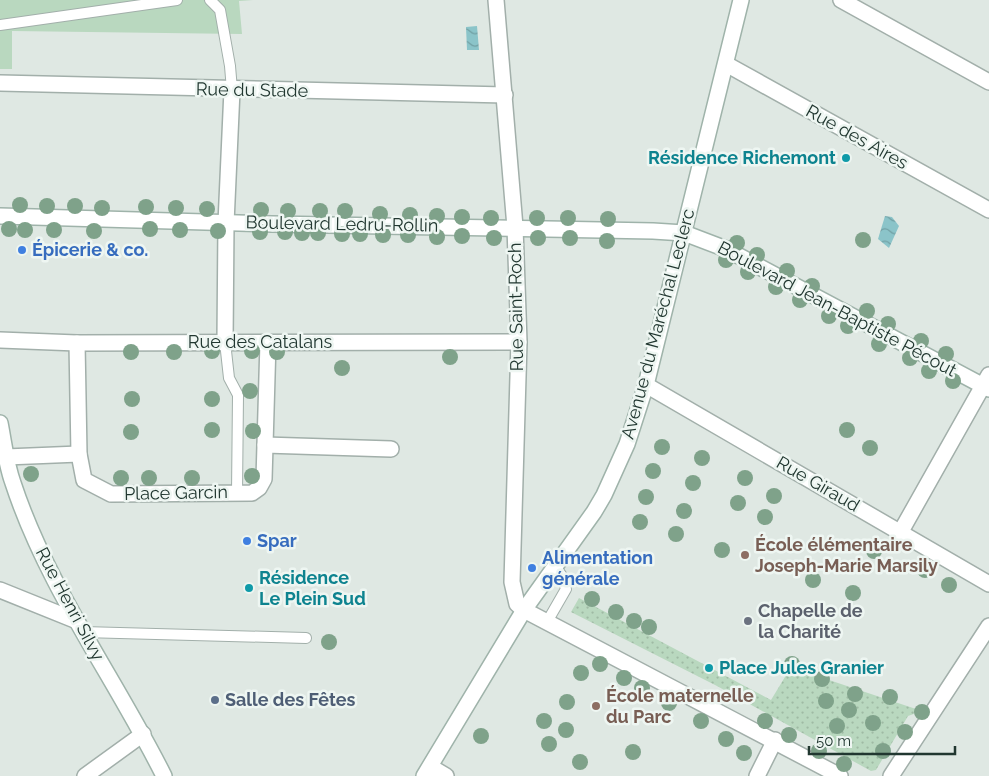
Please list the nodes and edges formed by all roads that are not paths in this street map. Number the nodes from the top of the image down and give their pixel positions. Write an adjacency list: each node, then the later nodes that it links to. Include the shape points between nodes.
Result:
1 (177, 0): 6 (lane)
2 (210, 0): 10 (lane, via 220,10)
3 (496, 0): 11 (street, Rue Saint-Roch)
4 (741, 0): 7 (street, Avenue du Maréchal Leclerc)
5 (841, 0): 8 (street)
6 (0, 25)
7 (726, 64): 12 (street, Rue des Aires); 16 (street, Avenue du Maréchal Leclerc)
8 (989, 82)
9 (0, 84): 10 (street, Rue du Stade)
10 (232, 90): 11 (street, Rue du Stade); 14 (street)
11 (504, 96): 15 (street, Rue Saint-Roch)
12 (989, 210)
13 (0, 216): 14 (street, Boulevard Ledru-Rollin)
14 (226, 223): 15 (street, Boulevard Ledru-Rollin); 18 (street)
15 (514, 227): 16 (street, Boulevard Ledru-Rollin); 20 (street, Rue Saint-Roch)
16 (684, 233): 22 (street, Boulevard Jean-Baptiste Pécout, via 726,249); 23 (street, Avenue du Maréchal Leclerc)
17 (0, 340): 21 (street, Rue des Catalans)
18 (225, 342): 19 (street, Rue des Catalans); 21 (street, Rue des Catalans); 29 (lane, Place Garcin, via 229,378 238,395)
19 (268, 342): 20 (street, Rue des Catalans); 25 (street, Place Garcin)
20 (519, 342): 34 (street, Rue Saint-Roch, via 512,582 517,604)
21 (77, 343): 27 (street, Place Garcin)
22 (987, 383): 30 (street)
23 (646, 384): 30 (street, Rue Giraud); 31 (street, Avenue du Maréchal Leclerc, via 627,444 604,495)
24 (0, 423): 28 (street, Rue Henri Silvy)
25 (265, 445): 26 (street); 29 (street, Place Garcin, via 264,479 259,488 252,493)
26 (391, 449)
27 (79, 454): 28 (street); 29 (street, Place Garcin, via 84,480 110,494)
28 (6, 456): 37 (street, Rue Henri Silvy, via 22,510)
29 (237, 493)
30 (900, 533): 32 (street, Rue Giraud)
31 (555, 566): 34 (street, Avenue du Maréchal Leclerc); 35 (lane, via 566,589)
32 (989, 584)
33 (0, 590): 37 (street)
34 (524, 610): 35 (street); 41 (street, Avenue du Maréchal Leclerc)
35 (547, 622): 40 (street)
36 (989, 626): 47 (street)
37 (80, 627): 38 (lane); 39 (street, Rue Henri Silvy)
38 (306, 638)
39 (143, 734): 42 (street); 43 (street, Rue Henri Silvy)
40 (775, 740): 45 (street); 46 (street)
41 (427, 771): 44 (street)
42 (85, 776)
43 (164, 776)
44 (446, 776)
45 (756, 776)
46 (840, 776)
47 (891, 776)

